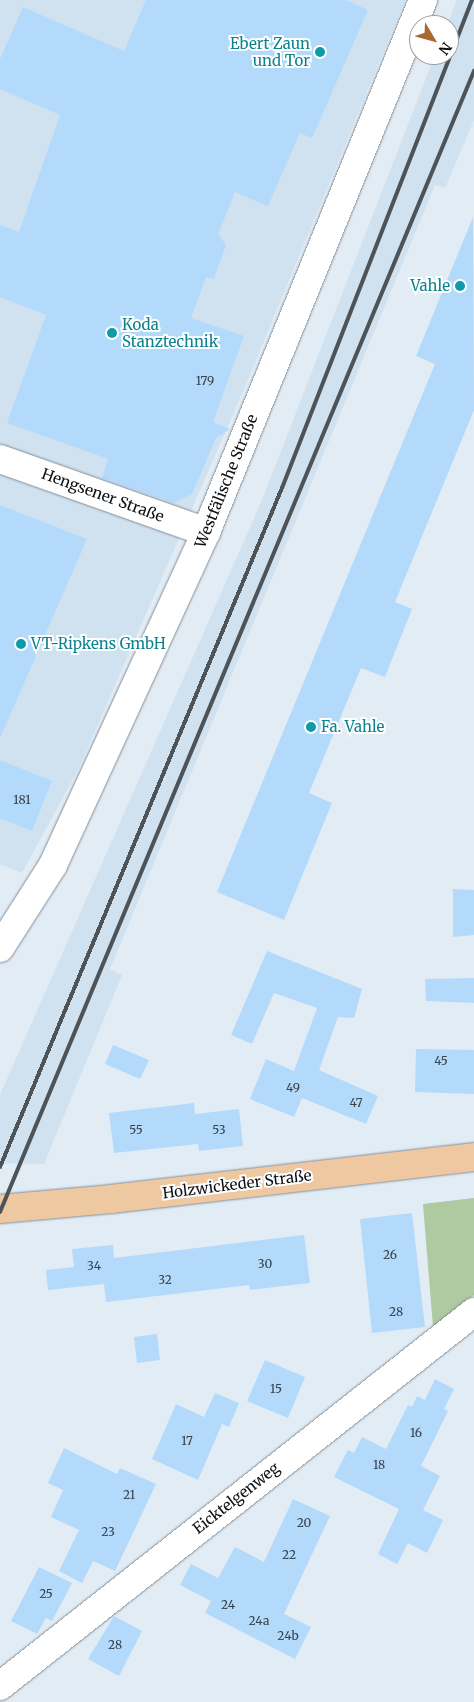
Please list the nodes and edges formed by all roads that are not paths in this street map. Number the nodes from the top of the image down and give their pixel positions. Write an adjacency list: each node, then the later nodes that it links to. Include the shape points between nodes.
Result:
1 (422, 0): 3 (street, Westfälische Straße)
2 (0, 459): 3 (street, Hengsener Straße)
3 (206, 532): 4 (street, Westfälische Straße, via 53,865)
4 (0, 948)
5 (474, 1157): 6 (main road, Holzwickeder Straße)
6 (0, 1209)
7 (474, 1312): 8 (street, Eicktelgenweg)
8 (0, 1686)

